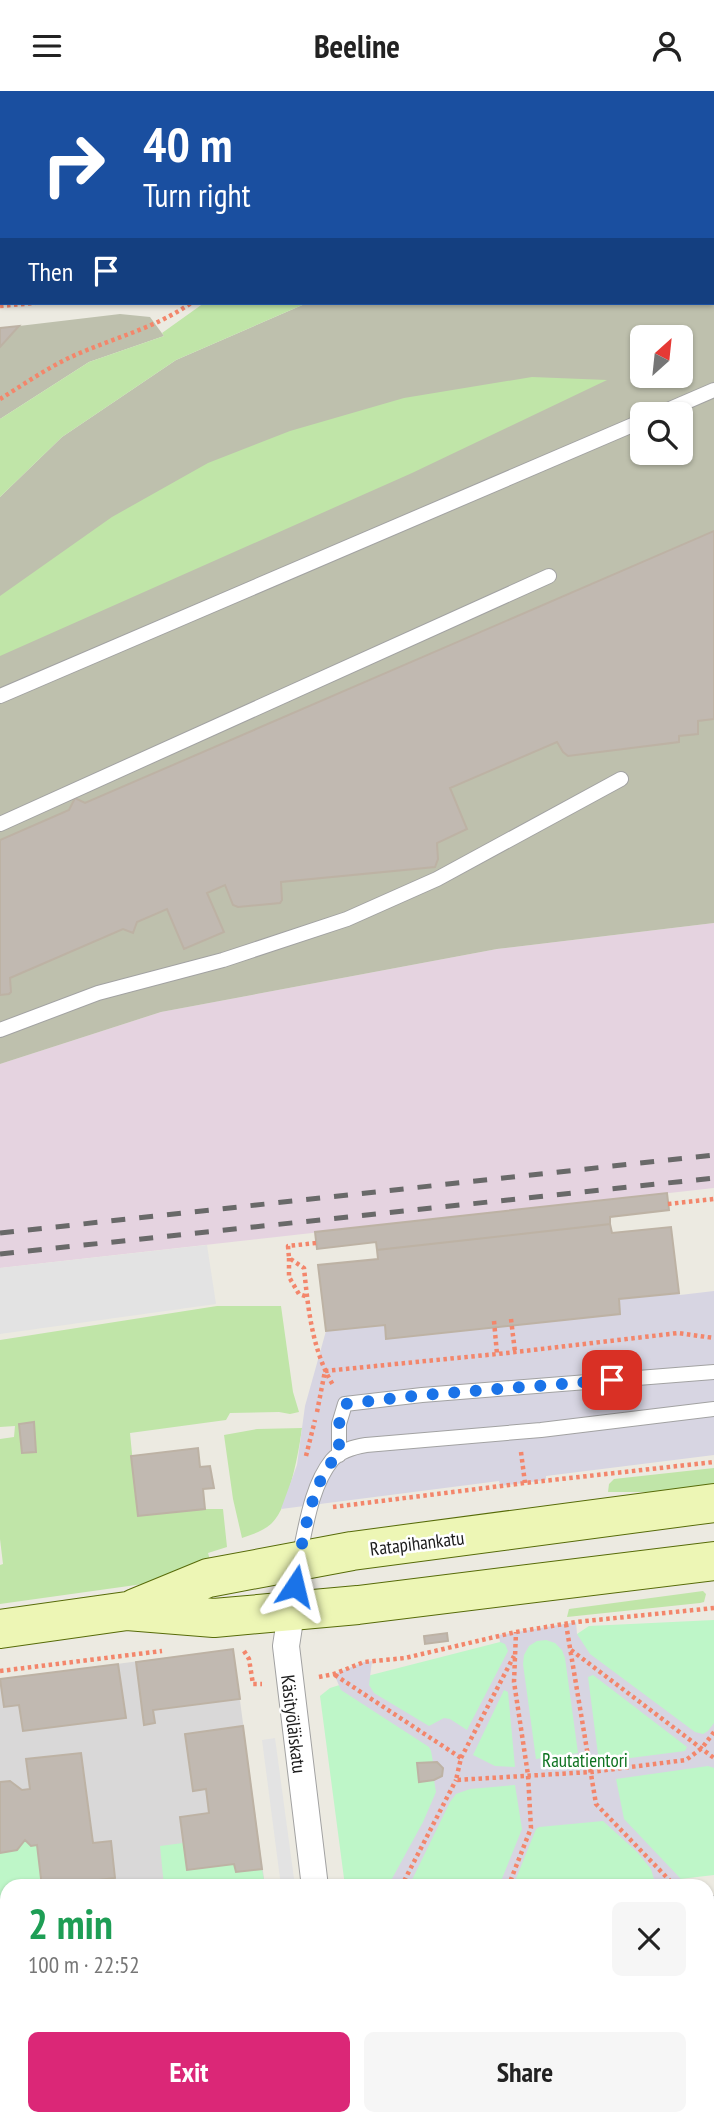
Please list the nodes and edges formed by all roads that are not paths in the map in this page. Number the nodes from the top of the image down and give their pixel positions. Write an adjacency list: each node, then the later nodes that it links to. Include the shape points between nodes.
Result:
1 (714, 390): 2 (lane)
2 (686, 402)
3 (630, 426): 5 (lane)
4 (549, 576): 7 (lane)
5 (0, 696)
6 (621, 779): 8 (lane, via 438,879 347,919 223,960 98,993)
7 (0, 824)
8 (0, 1030)
9 (714, 1372): 11 (lane, via 345,1404 339,1424)
10 (714, 1409): 11 (lane, via 366,1445)
11 (339, 1455): 13 (lane, via 323,1475)
12 (714, 1503): 13 (main road, Ratapihankatu)
13 (299, 1561): 15 (main road, Ratapihankatu, via 208,1578); 16 (street, Käsityöläiskatu)
14 (714, 1561): 16 (main road, Ratapihankatu)
15 (127, 1611): 16 (main road, Ratapihankatu, via 214,1618); 17 (main road, Ratapihankatu)
16 (291, 1611): 18 (street, Käsityöläiskatu, via 286,1646)
17 (0, 1629)
18 (314, 1879)

